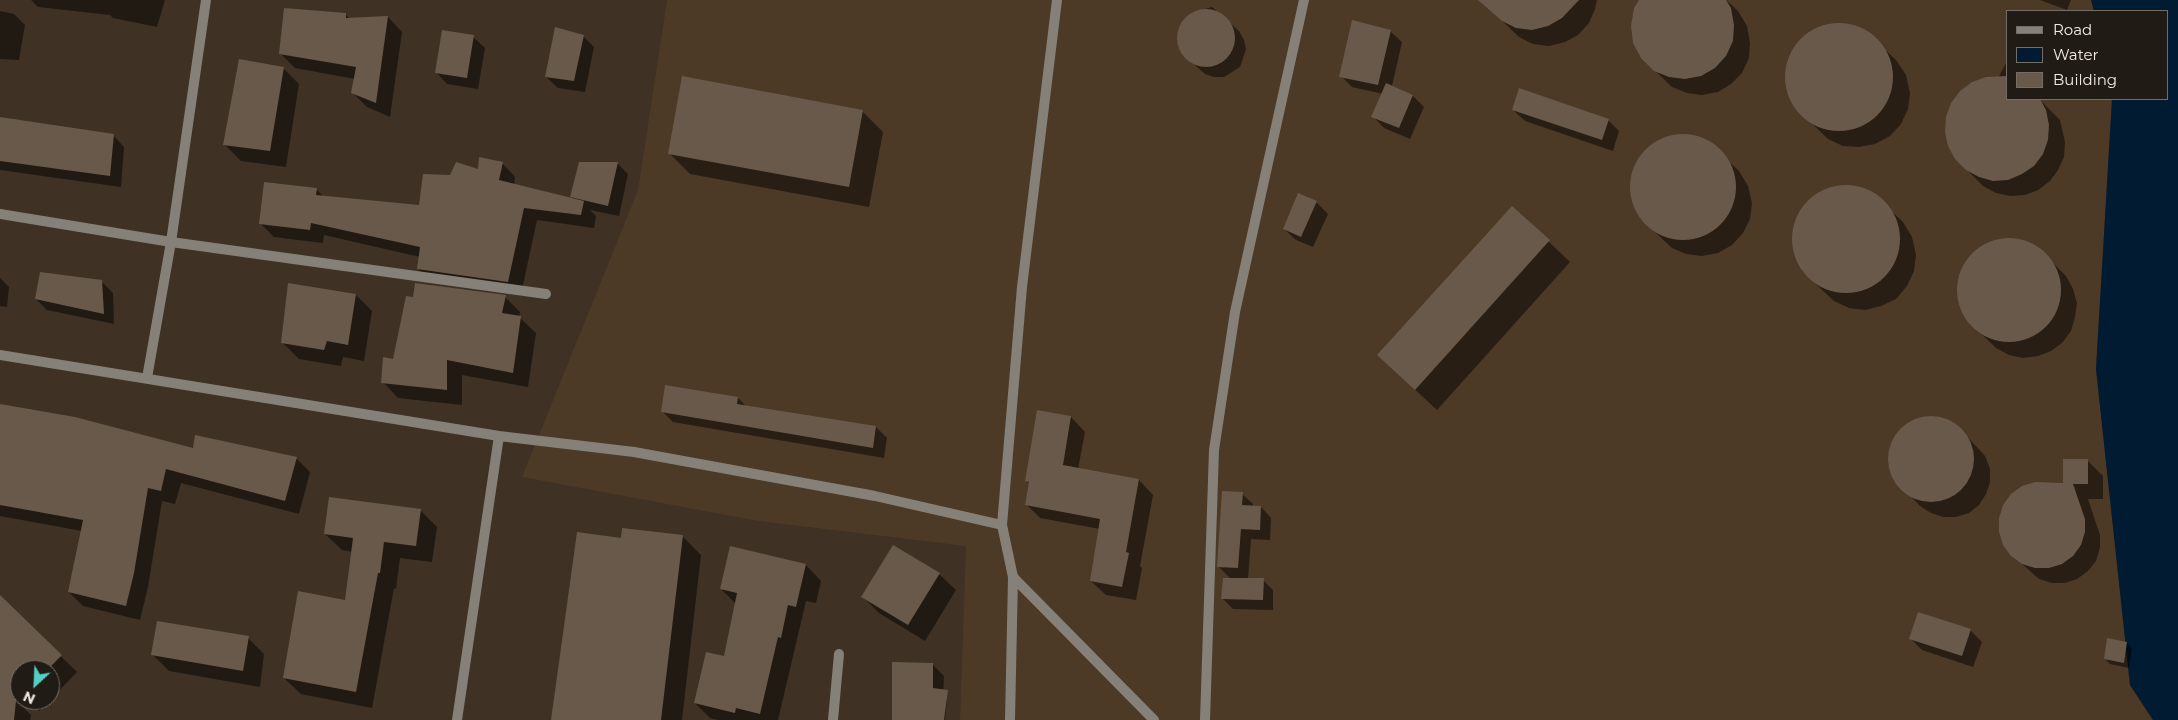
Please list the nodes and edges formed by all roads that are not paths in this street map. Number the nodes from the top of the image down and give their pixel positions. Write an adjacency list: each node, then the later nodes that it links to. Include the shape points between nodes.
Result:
1 (206, 0): 5 (street)
2 (1057, 0): 10 (street, via 1022,287)
3 (1304, 0): 17 (street, via 1235,312 1214,450)
4 (0, 214): 5 (street)
5 (171, 242): 6 (street); 8 (street)
6 (546, 294)
7 (0, 355): 8 (street)
8 (147, 378): 9 (street)
9 (499, 436): 10 (street, via 634,452 875,496); 13 (street)
10 (1002, 525): 11 (street)
11 (1014, 577): 15 (street); 16 (street)
12 (840, 654): 14 (street)
13 (458, 720)
14 (834, 720)
15 (1010, 720)
16 (1154, 720)
17 (1205, 720)

